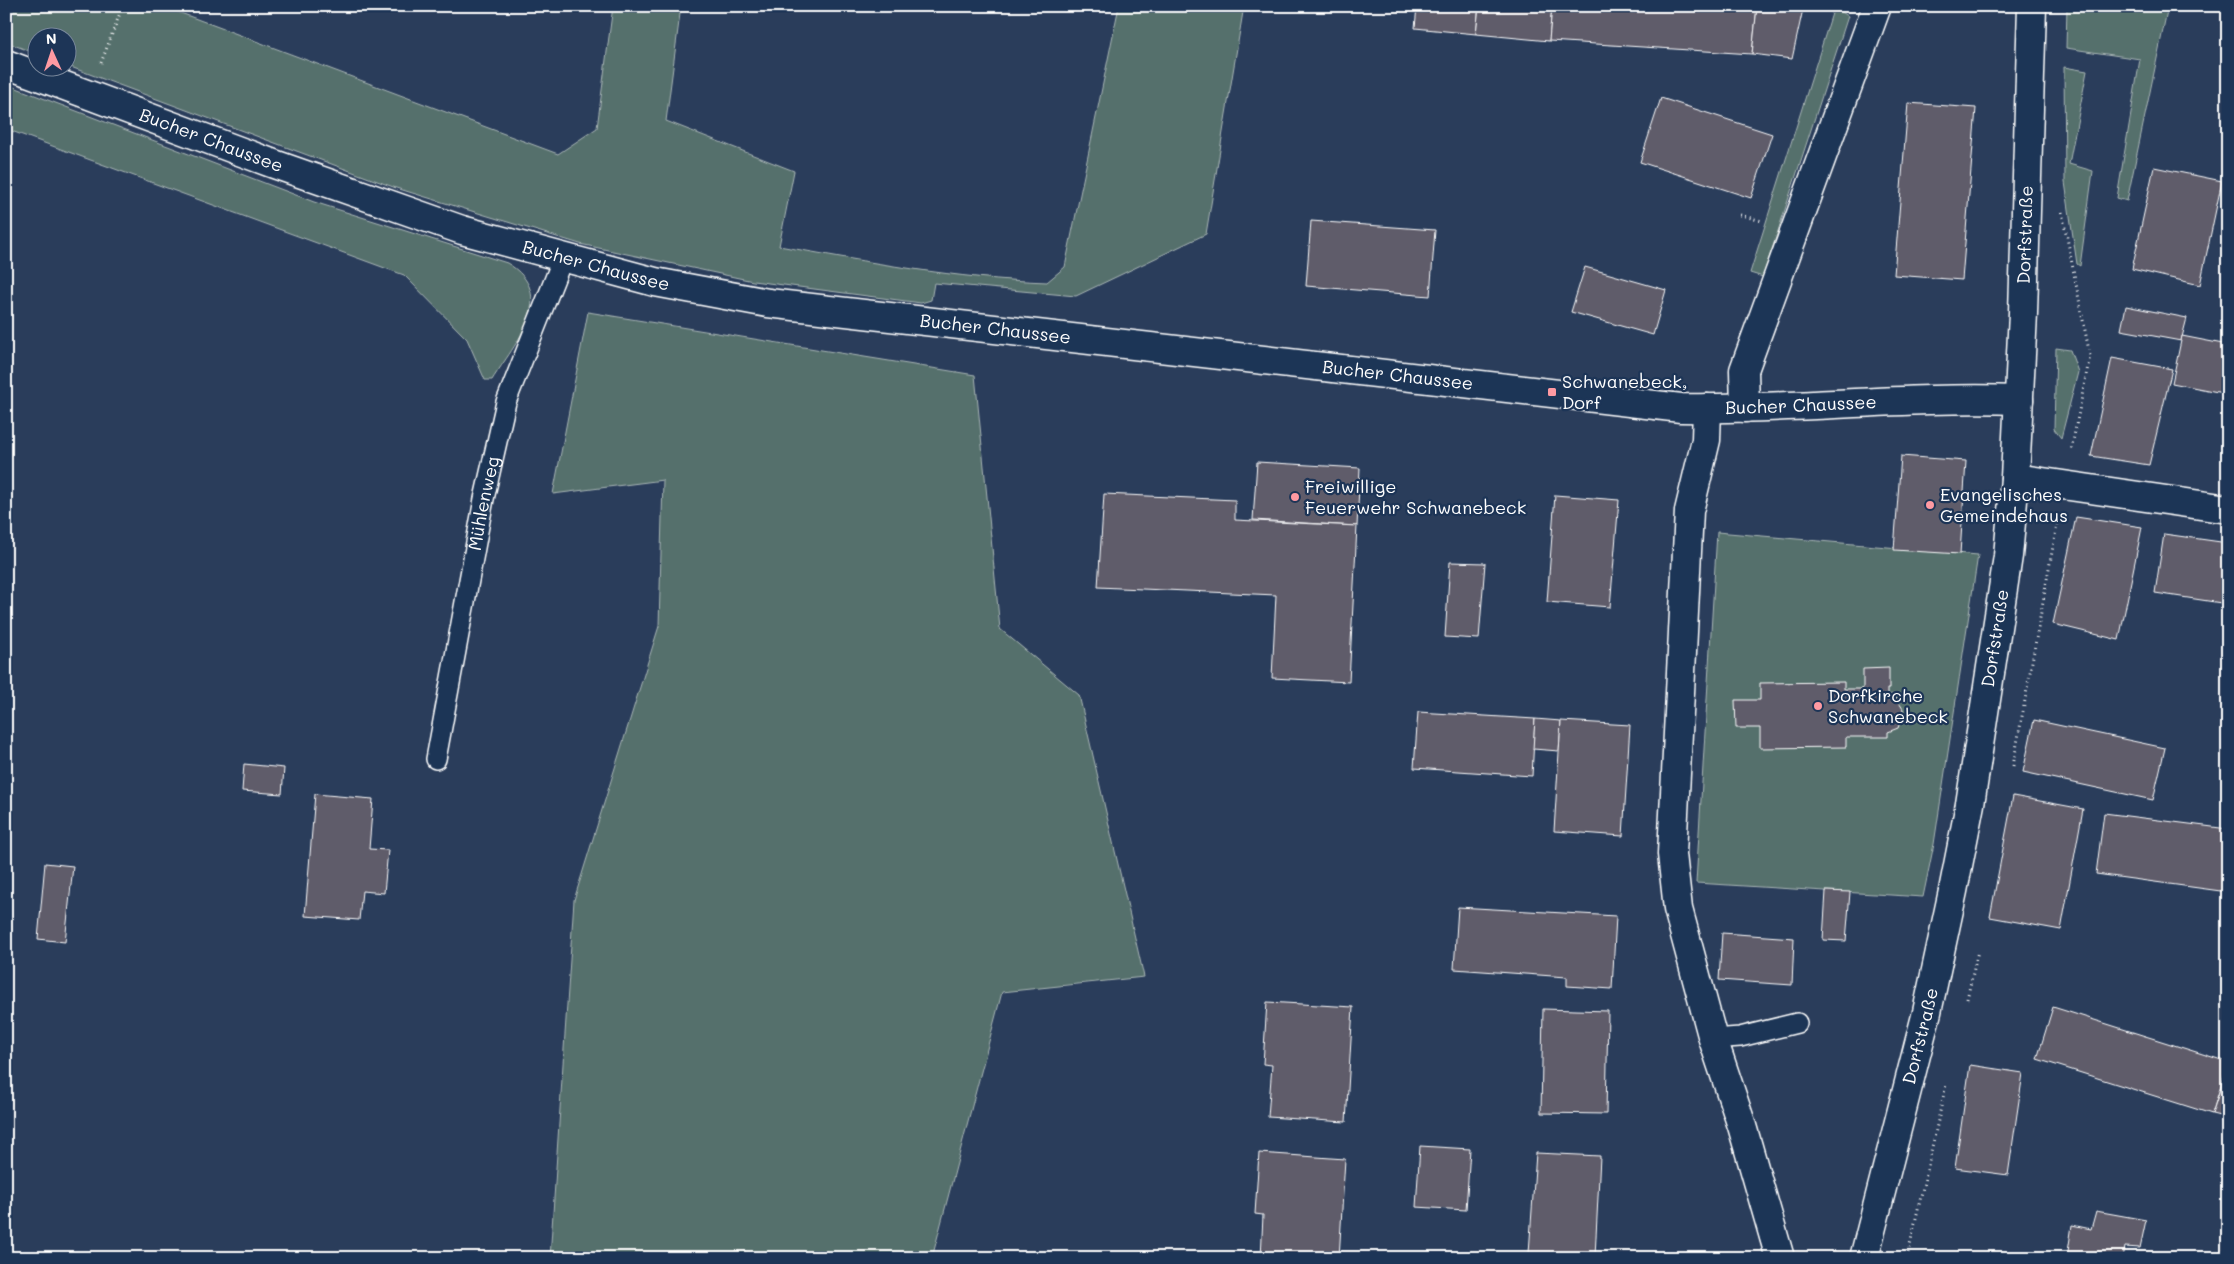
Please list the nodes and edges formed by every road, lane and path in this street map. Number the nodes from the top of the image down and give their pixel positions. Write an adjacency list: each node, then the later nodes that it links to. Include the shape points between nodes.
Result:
1 (1877, 6): 13 (main road, via 1744,370)
2 (2032, 6): 11 (main road, Dorfstraße)
3 (122, 8): 5 (path)
4 (6, 64): 5 (main road, Bucher Chaussee)
5 (88, 96): 9 (main road, Bucher Chaussee, via 462,230)
6 (2061, 204): 10 (path)
7 (1740, 215): 8 (path)
8 (1762, 221)
9 (563, 258): 12 (main road, Bucher Chaussee, via 655,282 768,303 1681,408); 16 (lane, Mühlenweg, via 506,402 484,499)
10 (2090, 356)
11 (2019, 400): 13 (main road, Bucher Chaussee, via 1944,398); 14 (main road, Dorfstraße)
12 (1707, 408): 13 (main road, Bucher Chaussee); 18 (main road, via 1706,440 1689,511 1672,854 1678,909)
13 (1745, 408)
14 (2015, 478): 15 (main road); 20 (main road, Dorfstraße, via 2008,556 1970,804 1953,892 1925,1018)
15 (2228, 509)
16 (436, 759)
17 (1797, 1024): 18 (lane, via 1740,1037)
18 (1713, 1039): 19 (main road)
19 (1780, 1258)
20 (1864, 1258)

